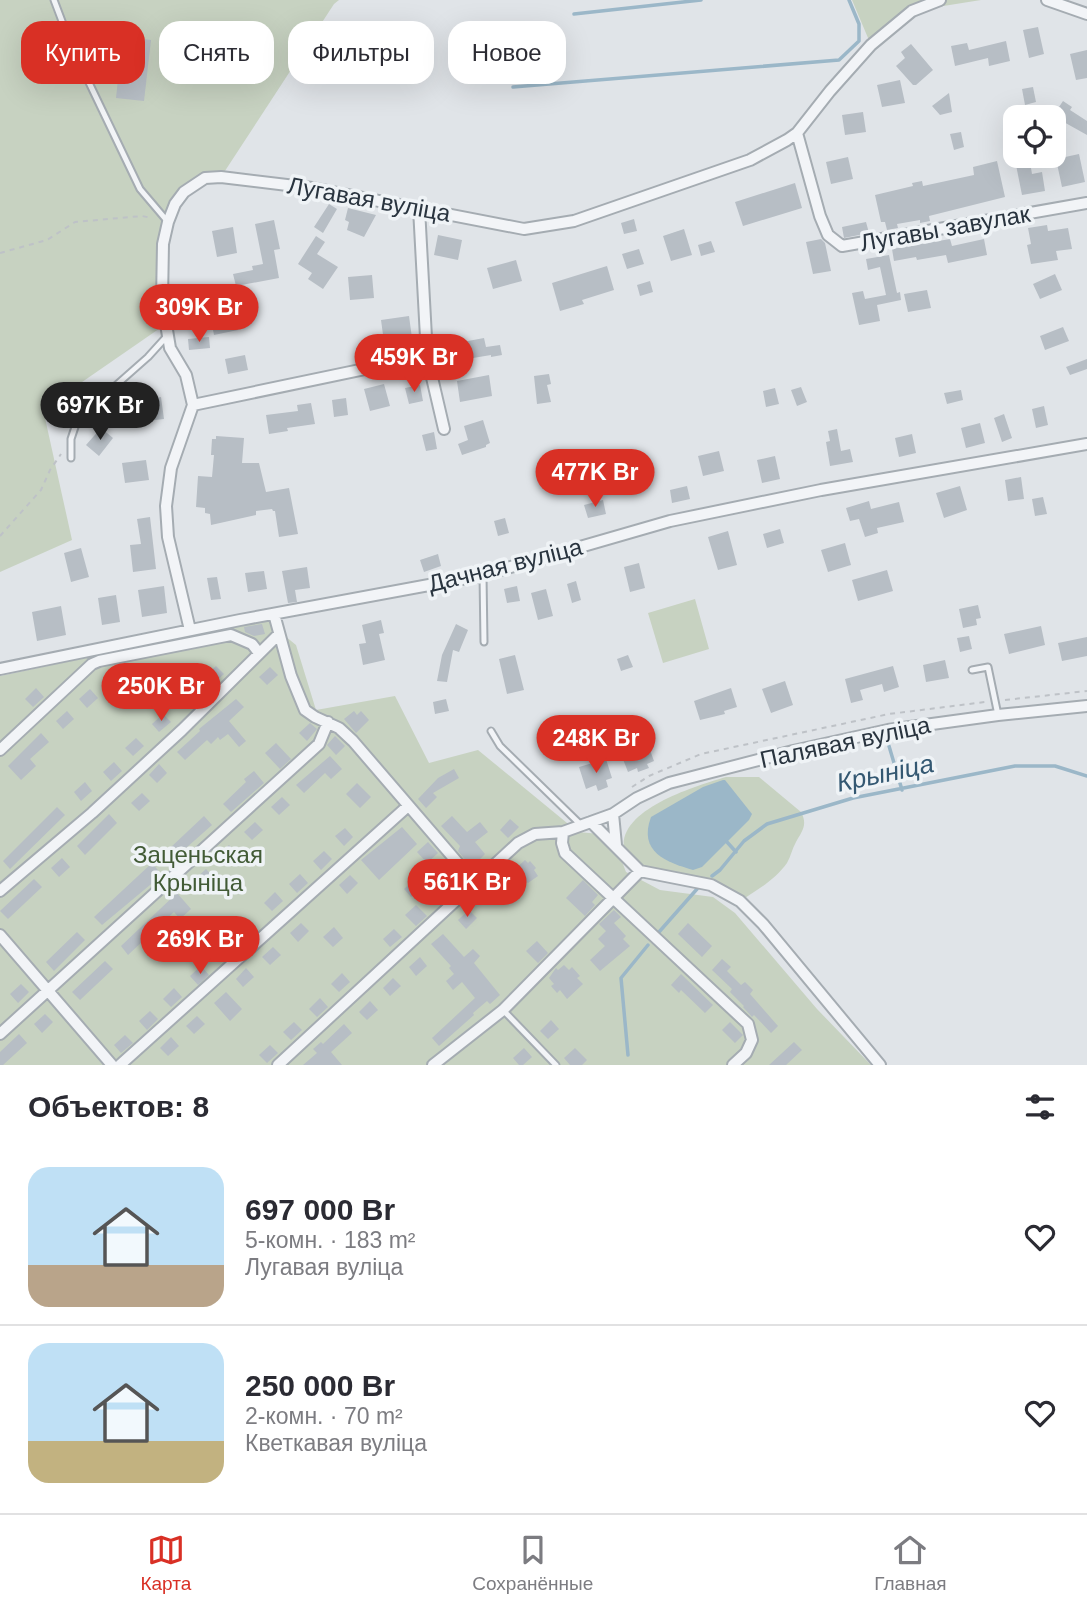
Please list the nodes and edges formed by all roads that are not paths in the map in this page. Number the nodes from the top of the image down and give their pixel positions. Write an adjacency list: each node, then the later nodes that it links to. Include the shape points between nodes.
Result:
1 (54, 0): 8 (lane, via 139,189)
2 (940, 0): 5 (street, Лугавая вуліца, via 912,11 872,45)
3 (1047, 0): 4 (street)
4 (1087, 14)
5 (797, 133): 6 (street, Лугавы завулак, via 820,216 828,234 842,246); 7 (street, Лугавая вуліца, via 750,160 557,226 524,229)
6 (1087, 204)
7 (419, 208): 8 (street, Лугавая вуліца, via 277,182 221,177 205,178 184,192); 10 (street)
8 (168, 222): 9 (street, Лугавая вуліца, via 161,273)
9 (168, 335): 11 (street, Лугавая вуліца, via 190,386); 14 (lane, via 76,424)
10 (427, 356): 11 (street); 12 (street)
11 (193, 405): 17 (street, via 171,468 166,506 168,537)
12 (444, 429)
13 (1087, 444): 15 (street, Дачная вуліца, via 670,521)
14 (71, 457)
15 (483, 575): 16 (street, Дачная вуліца); 19 (lane)
16 (274, 614): 17 (street, Дачная вуліца); 18 (street)
17 (190, 630): 21 (street, Дачная вуліца)
18 (279, 634): 20 (street); 25 (street, via 305,710)
19 (484, 642)
20 (259, 653): 27 (street, via 231,635 92,664); 35 (street, via 92,813)
21 (2, 669)
22 (972, 670): 24 (lane, via 988,667)
23 (1087, 706): 24 (street, Палявая вуліца)
24 (998, 715): 29 (street, Палявая вуліца, via 877,733 696,776 669,783)
25 (328, 722): 28 (street, via 353,741); 38 (street, via 319,744)
26 (491, 731): 30 (lane, via 500,746)
27 (0, 750)
28 (408, 806): 34 (street); 43 (street)
29 (613, 814): 30 (street, Палявая вуліца); 32 (street)
30 (586, 823): 31 (street, Палявая вуліца); 32 (street)
31 (563, 832): 34 (street, Палявая вуліца, via 535,834 518,843); 36 (street, via 565,853)
32 (618, 848): 33 (street)
33 (640, 871): 36 (street); 47 (street, via 711,885 740,901)
34 (476, 884): 44 (street, Палявая вуліца)
35 (0, 891)
36 (613, 899): 39 (street); 46 (street, via 748,1024 752,1040)
37 (0, 935): 38 (street)
38 (47, 992): 40 (street); 42 (street)
39 (503, 1010): 41 (street); 45 (lane)
40 (0, 1034)
41 (439, 1063)
42 (112, 1065)
43 (120, 1065)
44 (278, 1065)
45 (556, 1065)
46 (733, 1065)
47 (880, 1065)

